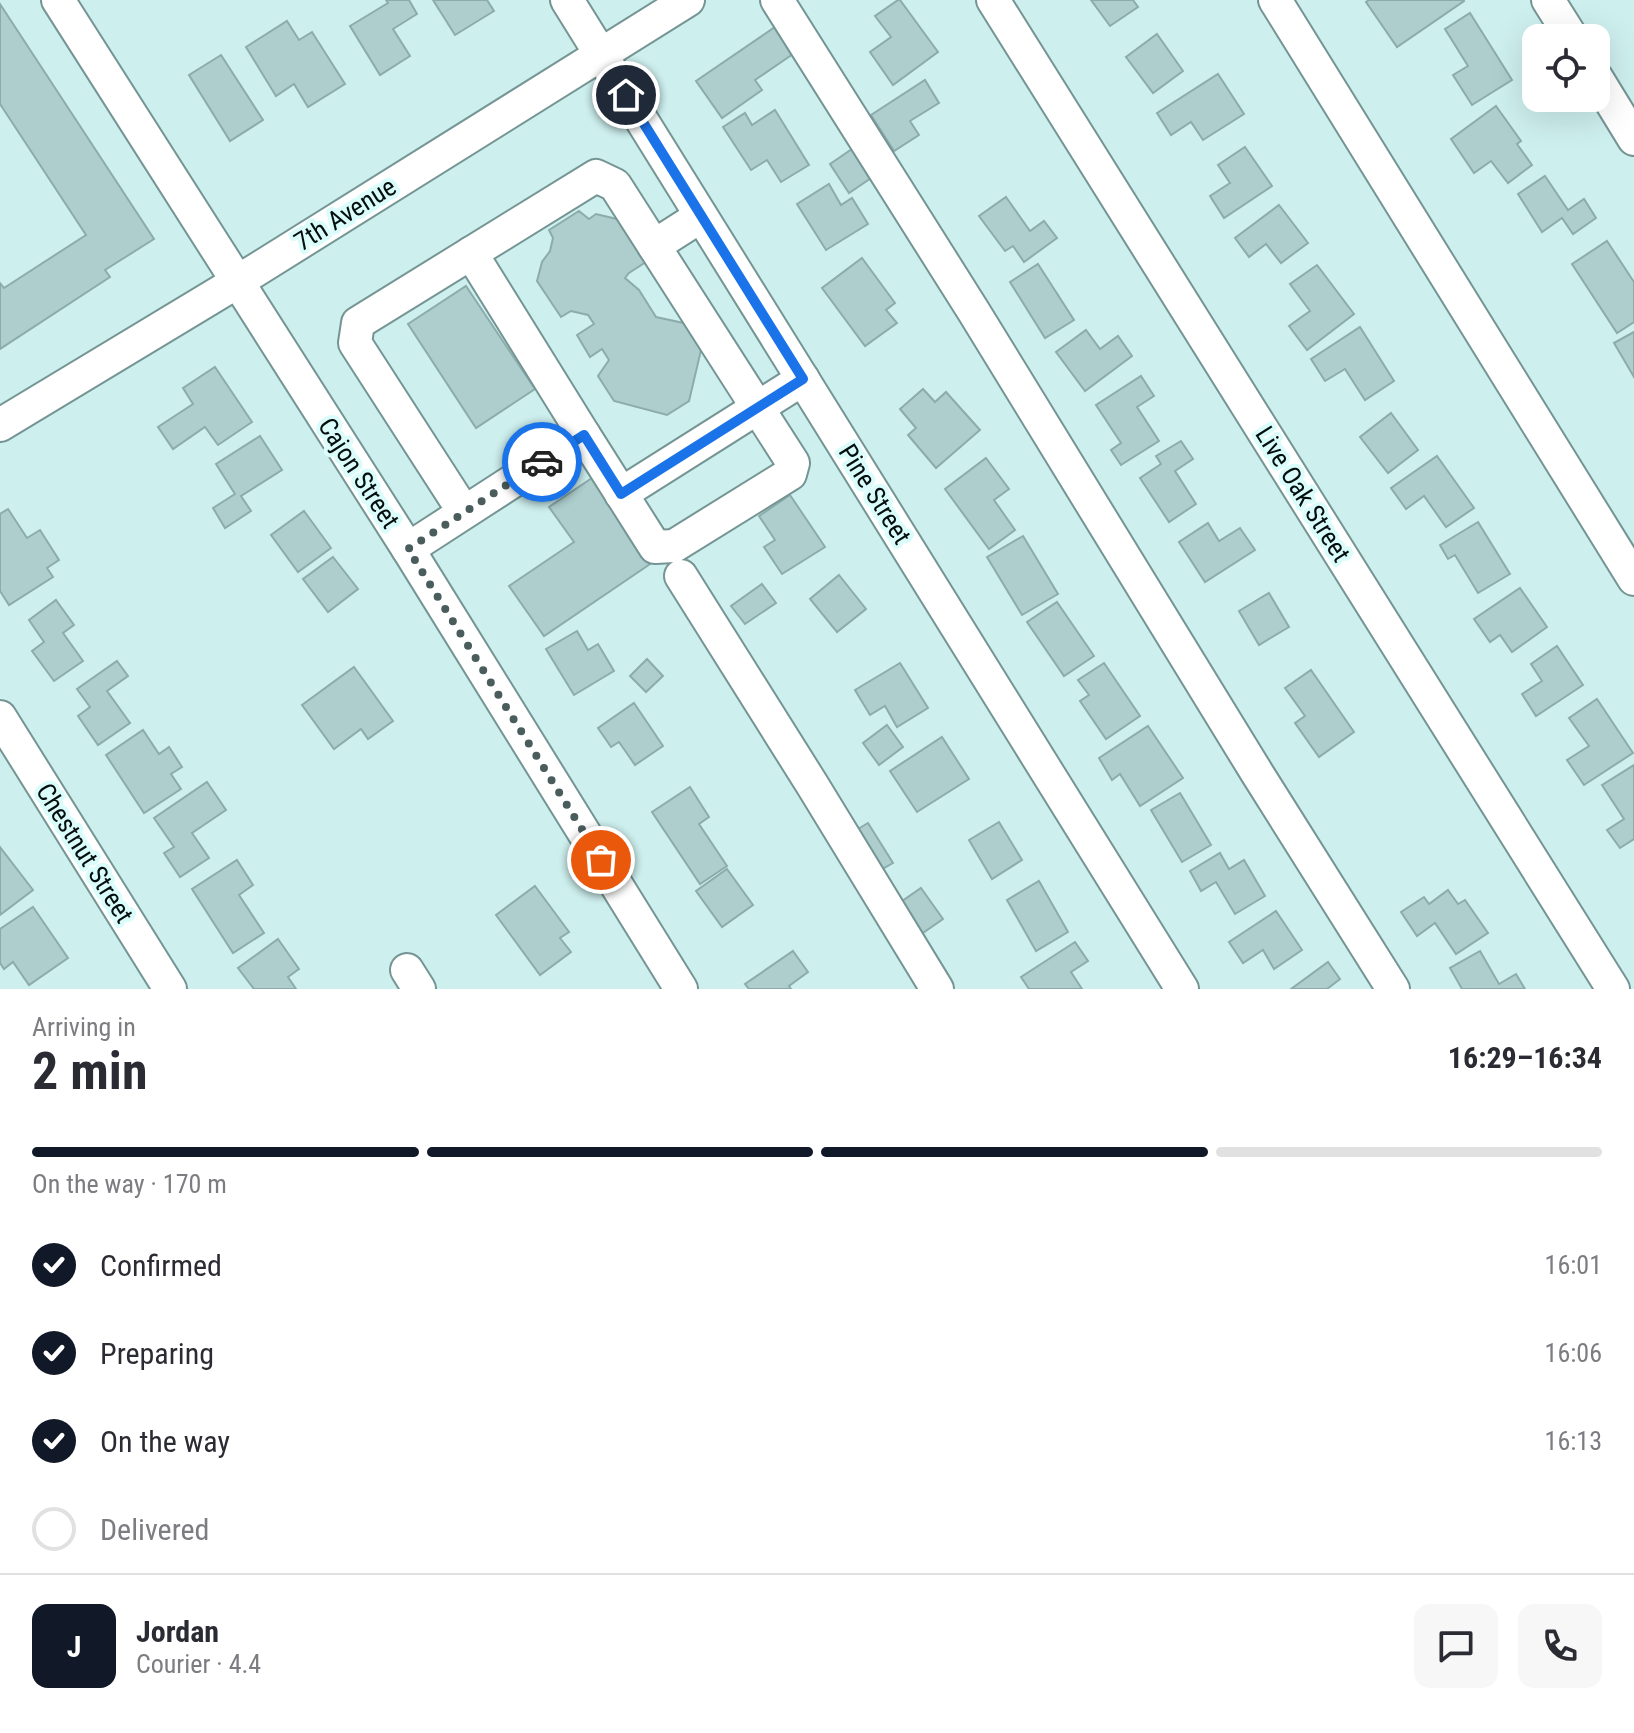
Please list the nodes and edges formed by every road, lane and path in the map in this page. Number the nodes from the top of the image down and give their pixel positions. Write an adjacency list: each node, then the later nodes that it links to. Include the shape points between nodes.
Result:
1 (58, 0): 15 (street, Cajon Street)
2 (567, 0): 9 (street, Pine Street)
3 (688, 0): 9 (street, 7th Avenue)
4 (777, 0): 30 (street)
5 (993, 0): 31 (street, Live Oak Street)
6 (1275, 0): 24 (street)
7 (1548, 0): 8 (street)
8 (1563, 24)
9 (601, 55): 12 (street, Pine Street); 15 (street, 7th Avenue)
10 (1610, 100): 11 (street)
11 (1634, 139)
12 (701, 216): 13 (street); 16 (street, Pine Street)
13 (654, 246): 14 (street, via 615,185 596,176); 17 (street)
14 (471, 253): 19 (street); 21 (street, via 358,323 355,343)
15 (237, 282): 18 (street, 7th Avenue); 22 (street, Cajon Street)
16 (803, 379): 17 (street); 29 (street, Pine Street)
17 (757, 407): 20 (street); 20 (street, via 793,463 790,474 674,546 655,547)
18 (0, 425)
19 (584, 435): 20 (street); 21 (street)
20 (621, 494)
21 (464, 512): 22 (street)
22 (408, 549): 27 (street, Cajon Street)
23 (681, 576): 28 (street)
24 (1634, 579)
25 (0, 717): 26 (street, Chestnut Street)
26 (170, 989)
27 (681, 989)
28 (937, 989)
29 (1182, 989)
30 (1393, 989)
31 (1613, 989)

